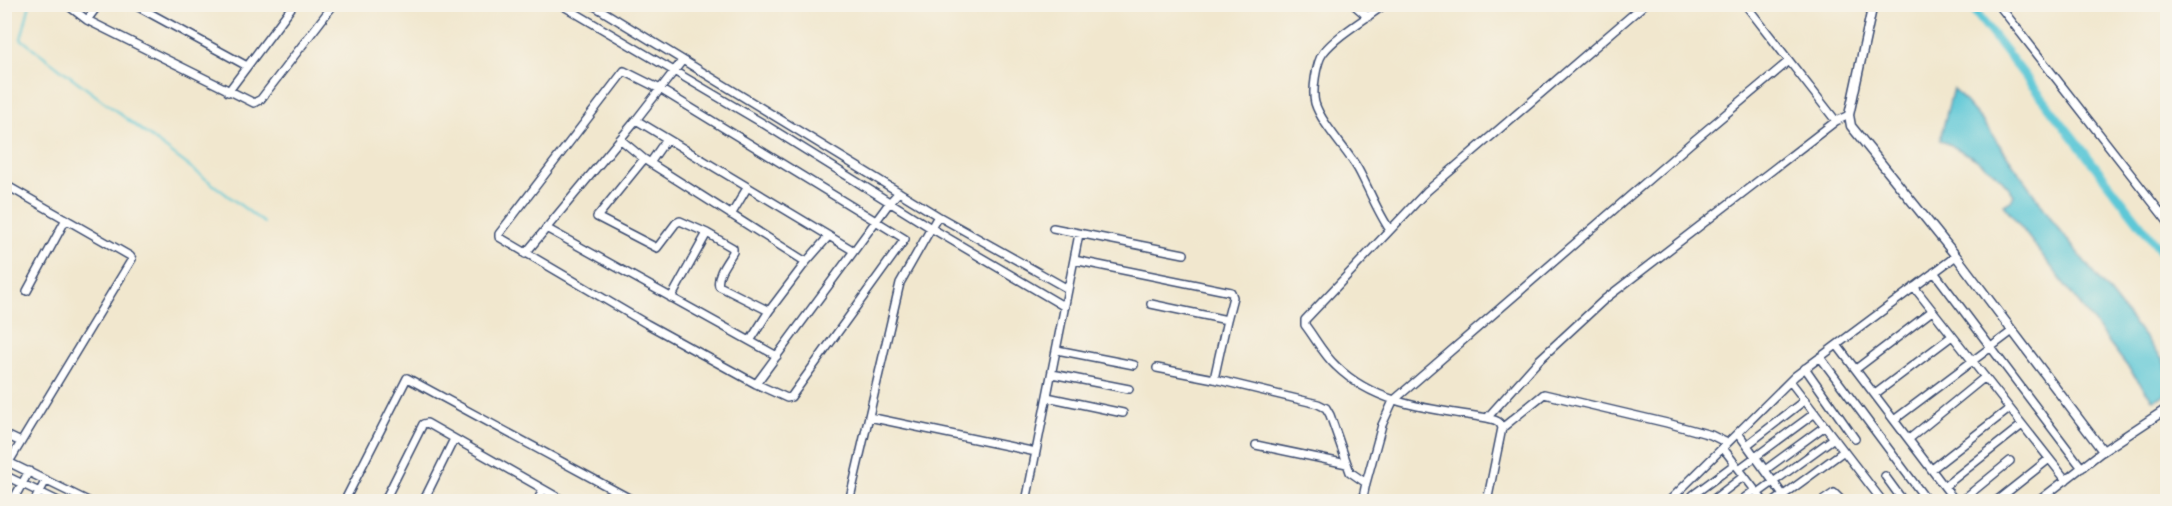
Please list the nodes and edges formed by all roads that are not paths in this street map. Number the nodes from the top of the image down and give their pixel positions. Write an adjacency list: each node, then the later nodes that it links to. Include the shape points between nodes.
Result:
1 (66, 4): 15 (street)
2 (99, 4): 15 (street)
3 (133, 4): 18 (street)
4 (294, 4): 18 (street)
5 (333, 4): 21 (street, via 259,101 251,103)
6 (561, 4): 19 (street)
7 (591, 4): 16 (street)
8 (1353, 4): 14 (street)
9 (1385, 4): 14 (street)
10 (1645, 4): 40 (street, via 1454,167)
11 (1745, 4): 17 (street)
12 (1874, 4): 22 (street)
13 (1998, 4): 36 (street)
14 (1368, 18): 40 (street, via 1324,52 1317,68 1314,99)
15 (87, 20): 21 (street)
16 (682, 61): 19 (street); 30 (street)
17 (1790, 61): 24 (street); 82 (street)
18 (247, 66): 21 (street)
19 (673, 71): 20 (street); 31 (street)
20 (660, 89): 23 (street); 35 (street); 45 (street, via 622,72 499,234)
21 (228, 92)
22 (1849, 115): 24 (street); 47 (street, via 1851,126)
23 (636, 120): 25 (street); 26 (street)
24 (1836, 121): 88 (street, via 1605,299 1539,360)
25 (620, 138): 27 (street); 37 (street)
26 (666, 140): 27 (street); 29 (street)
27 (647, 161): 32 (street); 41 (street, via 597,217 657,248 680,220)
28 (4, 184): 34 (street)
29 (747, 188): 32 (street); 43 (street)
30 (899, 192): 31 (street); 33 (street)
31 (890, 202): 35 (street); 38 (street)
32 (731, 215): 49 (street)
33 (938, 216): 38 (street); 52 (street)
34 (66, 219): 53 (street); 99 (street, via 130,256 132,261)
35 (877, 220): 44 (street); 77 (street, via 904,237 904,241 794,395 787,398)
36 (2168, 222)
37 (546, 228): 45 (street); 54 (street)
38 (931, 228): 56 (street); 87 (street, via 900,283)
39 (1053, 228): 42 (street)
40 (1390, 230): 82 (street, via 1305,323 1335,365 1374,393)
41 (707, 233): 54 (street); 57 (street, via 733,248 720,274 719,286)
42 (1079, 234): 46 (street); 48 (street)
43 (828, 237): 44 (street); 49 (street)
44 (854, 252): 66 (street)
45 (525, 254): 77 (street)
46 (1184, 254)
47 (1956, 256): 50 (street); 60 (street)
48 (1074, 260): 52 (street); 59 (street, via 1231,292)
49 (806, 262): 57 (street)
50 (1934, 272): 51 (street); 64 (street)
51 (1914, 287): 58 (street); 63 (street)
52 (1068, 289): 56 (street)
53 (27, 291)
54 (671, 298): 62 (street)
55 (1151, 304): 59 (street)
56 (1065, 307): 65 (street)
57 (769, 311): 62 (street)
58 (1932, 311): 61 (street); 72 (street)
59 (1227, 320): 75 (street)
60 (2011, 332): 64 (street); 104 (street)
61 (1952, 336): 68 (street); 79 (street)
62 (750, 341): 66 (street)
63 (1837, 345): 67 (street); 72 (street)
64 (1990, 347): 68 (street); 112 (street)
65 (1057, 350): 69 (street); 73 (street)
66 (777, 356): 77 (street)
67 (1820, 357): 71 (street); 154 (street)
68 (1972, 361): 74 (street); 89 (street)
69 (1134, 366)
70 (1157, 368): 75 (street)
71 (1805, 368): 76 (street); 97 (street)
72 (1856, 369): 79 (street)
73 (1052, 374): 78 (street); 80 (street)
74 (1984, 377): 84 (street); 98 (street)
75 (1214, 379): 110 (street, via 1322,406 1330,415)
76 (1790, 381): 81 (street); 93 (street)
77 (756, 384)
78 (1129, 389)
79 (1875, 394): 89 (street)
80 (1047, 397): 85 (street); 105 (street)
81 (1804, 400): 86 (street); 101 (street)
82 (1393, 401): 88 (street); 122 (street)
83 (2168, 408): 104 (street)
84 (2009, 409): 90 (street); 113 (street)
85 (1123, 413)
86 (1815, 413): 91 (street); 106 (street)
87 (869, 417): 105 (street); 142 (street)
88 (1487, 418): 92 (street, via 1497,421)
89 (1894, 420): 98 (street)
90 (2022, 425): 107 (street); 125 (street)
91 (1825, 426): 95 (street); 114 (street)
92 (1502, 428): 102 (street, via 1544,394 1712,435); 145 (street)
93 (1738, 433): 101 (street); 102 (street)
94 (4, 434): 99 (street)
95 (1834, 438): 103 (street); 121 (street)
96 (454, 439): 126 (street); 137 (street, via 423,424); 138 (street)
97 (1855, 439)
98 (1909, 439): 113 (street)
99 (21, 442): 108 (street)
100 (1256, 445): 110 (street)
101 (1747, 445): 106 (street)
102 (1725, 446): 111 (street); 124 (street)
103 (1844, 451): 130 (street); 152 (street)
104 (2103, 451): 112 (street)
105 (1036, 452): 143 (street)
106 (1755, 457): 111 (street); 114 (street)
107 (2049, 459): 120 (street); 156 (street)
108 (7, 461): 115 (street)
109 (2010, 461): 155 (street)
110 (1347, 464): 122 (street, via 1350,472)
111 (1737, 466): 117 (street); 129 (street)
112 (2082, 468): 120 (street)
113 (1932, 469): 125 (street)
114 (1765, 470): 121 (street)
115 (29, 471): 119 (street); 123 (street)
116 (4, 475): 123 (street)
117 (1744, 476): 127 (street); 146 (street)
118 (1885, 476): 153 (street)
119 (46, 480): 128 (street); 135 (street)
120 (2066, 480): 157 (street)
121 (1773, 481): 127 (street); 130 (street)
122 (1364, 482): 144 (street)
123 (22, 484): 128 (street); 132 (street)
124 (1686, 484): 129 (street); 131 (street)
125 (1944, 486): 155 (street)
126 (543, 489): 139 (street); 140 (street)
127 (1757, 491): 147 (street); 148 (street)
128 (39, 492): 133 (street); 134 (street)
129 (1695, 498)
130 (1786, 498): 149 (street)
131 (1673, 500)
132 (12, 501)
133 (34, 501)
134 (60, 501)
135 (90, 501)
136 (344, 501): 141 (street, via 407,378)
137 (384, 501)
138 (423, 501)
139 (537, 501)
140 (566, 501)
141 (636, 501)
142 (849, 501)
143 (1026, 501)
144 (1362, 501)
145 (1487, 501)
146 (1710, 501)
147 (1739, 501)
148 (1764, 501)
149 (1774, 501)
150 (1823, 501): 151 (street, via 1834,493)
151 (1844, 501)
152 (1883, 501)
153 (1904, 501)
154 (1928, 501)
155 (1958, 501)
156 (1995, 501)
157 (2037, 501)

